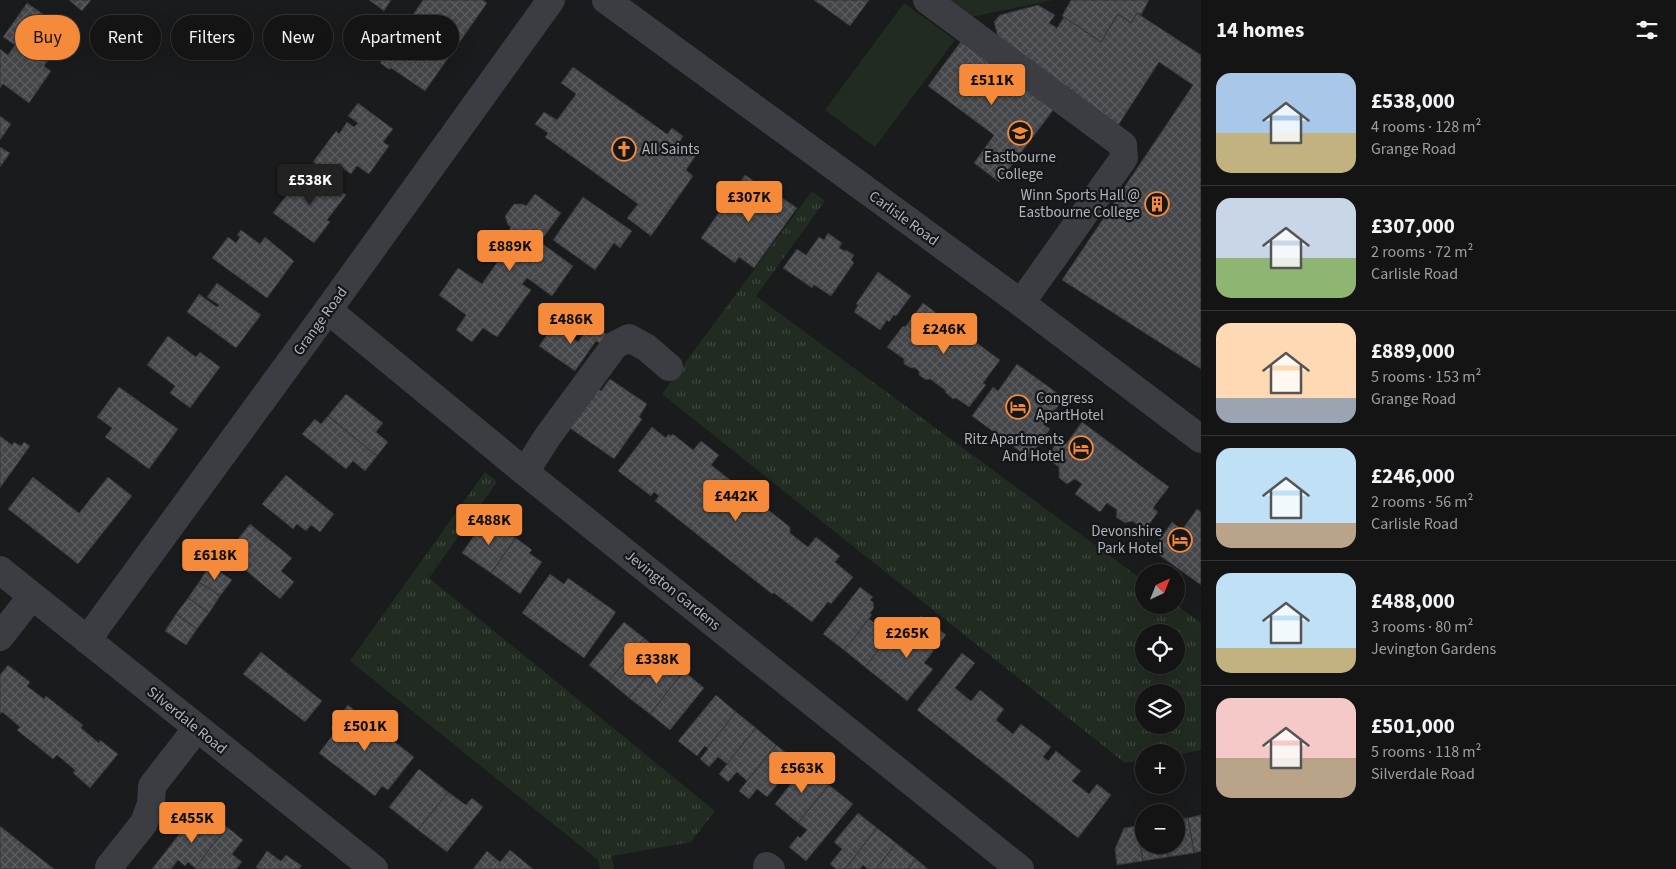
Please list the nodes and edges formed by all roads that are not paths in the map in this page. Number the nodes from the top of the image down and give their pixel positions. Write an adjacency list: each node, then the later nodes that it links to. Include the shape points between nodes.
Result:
1 (551, 0): 5 (street, Grange Road)
2 (606, 0): 4 (street, Carlisle Road)
3 (927, 0): 4 (street, via 1123,145 1124,158)
4 (1021, 303): 7 (street, Carlisle Road)
5 (328, 310): 8 (street, Jevington Gardens); 12 (street, Grange Road)
6 (670, 367): 8 (street, via 629,338 615,344)
7 (1201, 438)
8 (525, 472): 16 (street, Jevington Gardens)
9 (0, 570): 10 (street, Silverdale Road)
10 (32, 596): 11 (street); 12 (street, Silverdale Road)
11 (0, 637)
12 (87, 640): 13 (street, Silverdale Road)
13 (197, 728): 14 (street, Silverdale Road); 15 (street, via 152,786 151,804 144,823)
14 (363, 866)
15 (109, 867)
16 (1020, 869)

